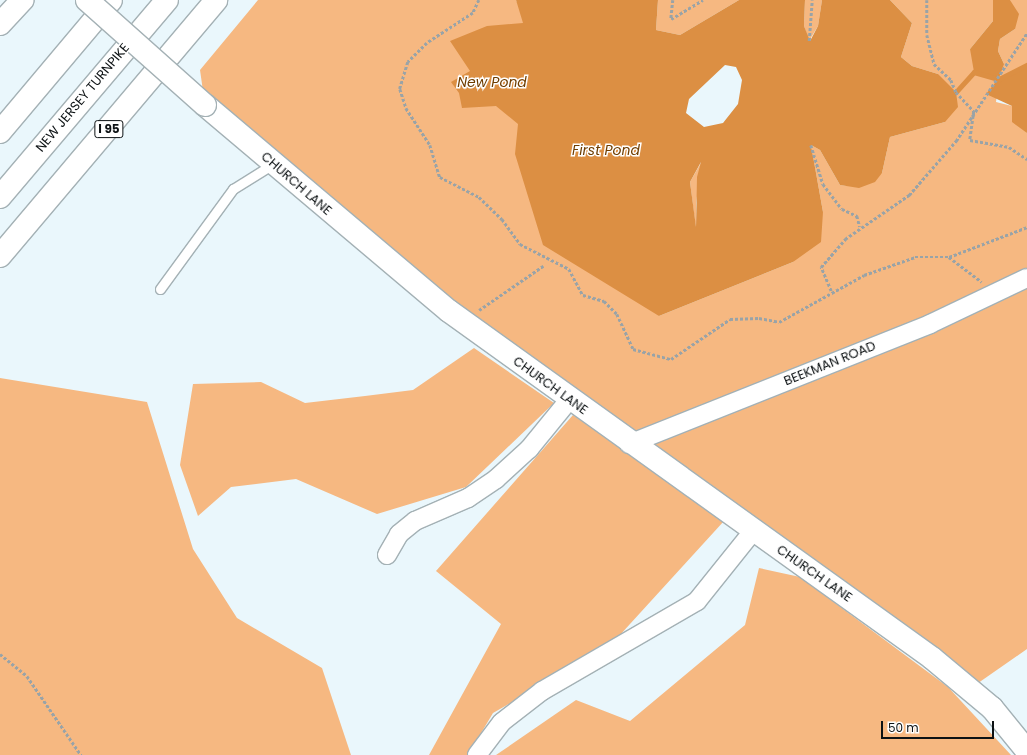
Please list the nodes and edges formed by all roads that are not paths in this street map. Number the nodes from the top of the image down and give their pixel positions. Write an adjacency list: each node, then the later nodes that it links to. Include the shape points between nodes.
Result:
1 (22, 0): 6 (main road)
2 (87, 0): 10 (main road, CHURCH LANE, bridge)
3 (111, 0): 7 (main road)
4 (167, 0): 11 (main road, NEW JERSEY TURNPIKE)
5 (216, 0): 12 (main road, I 95)
6 (0, 24)
7 (46, 79): 8 (main road); 9 (main road)
8 (0, 124)
9 (0, 132)
10 (273, 164): 14 (lane, via 234,189); 15 (main road, CHURCH LANE, via 462,321)
11 (0, 197)
12 (0, 256)
13 (1027, 278): 16 (street, BEEKMAN ROAD, via 930,324)
14 (160, 289)
15 (569, 400): 16 (main road, CHURCH LANE); 18 (street, via 529,449 496,479 468,498 415,521 399,534)
16 (629, 444): 17 (main road, CHURCH LANE)
17 (753, 531): 19 (main road, CHURCH LANE, via 971,688); 20 (street, via 697,601 542,691 502,722)
18 (387, 554)
19 (1027, 751)
20 (477, 755)

